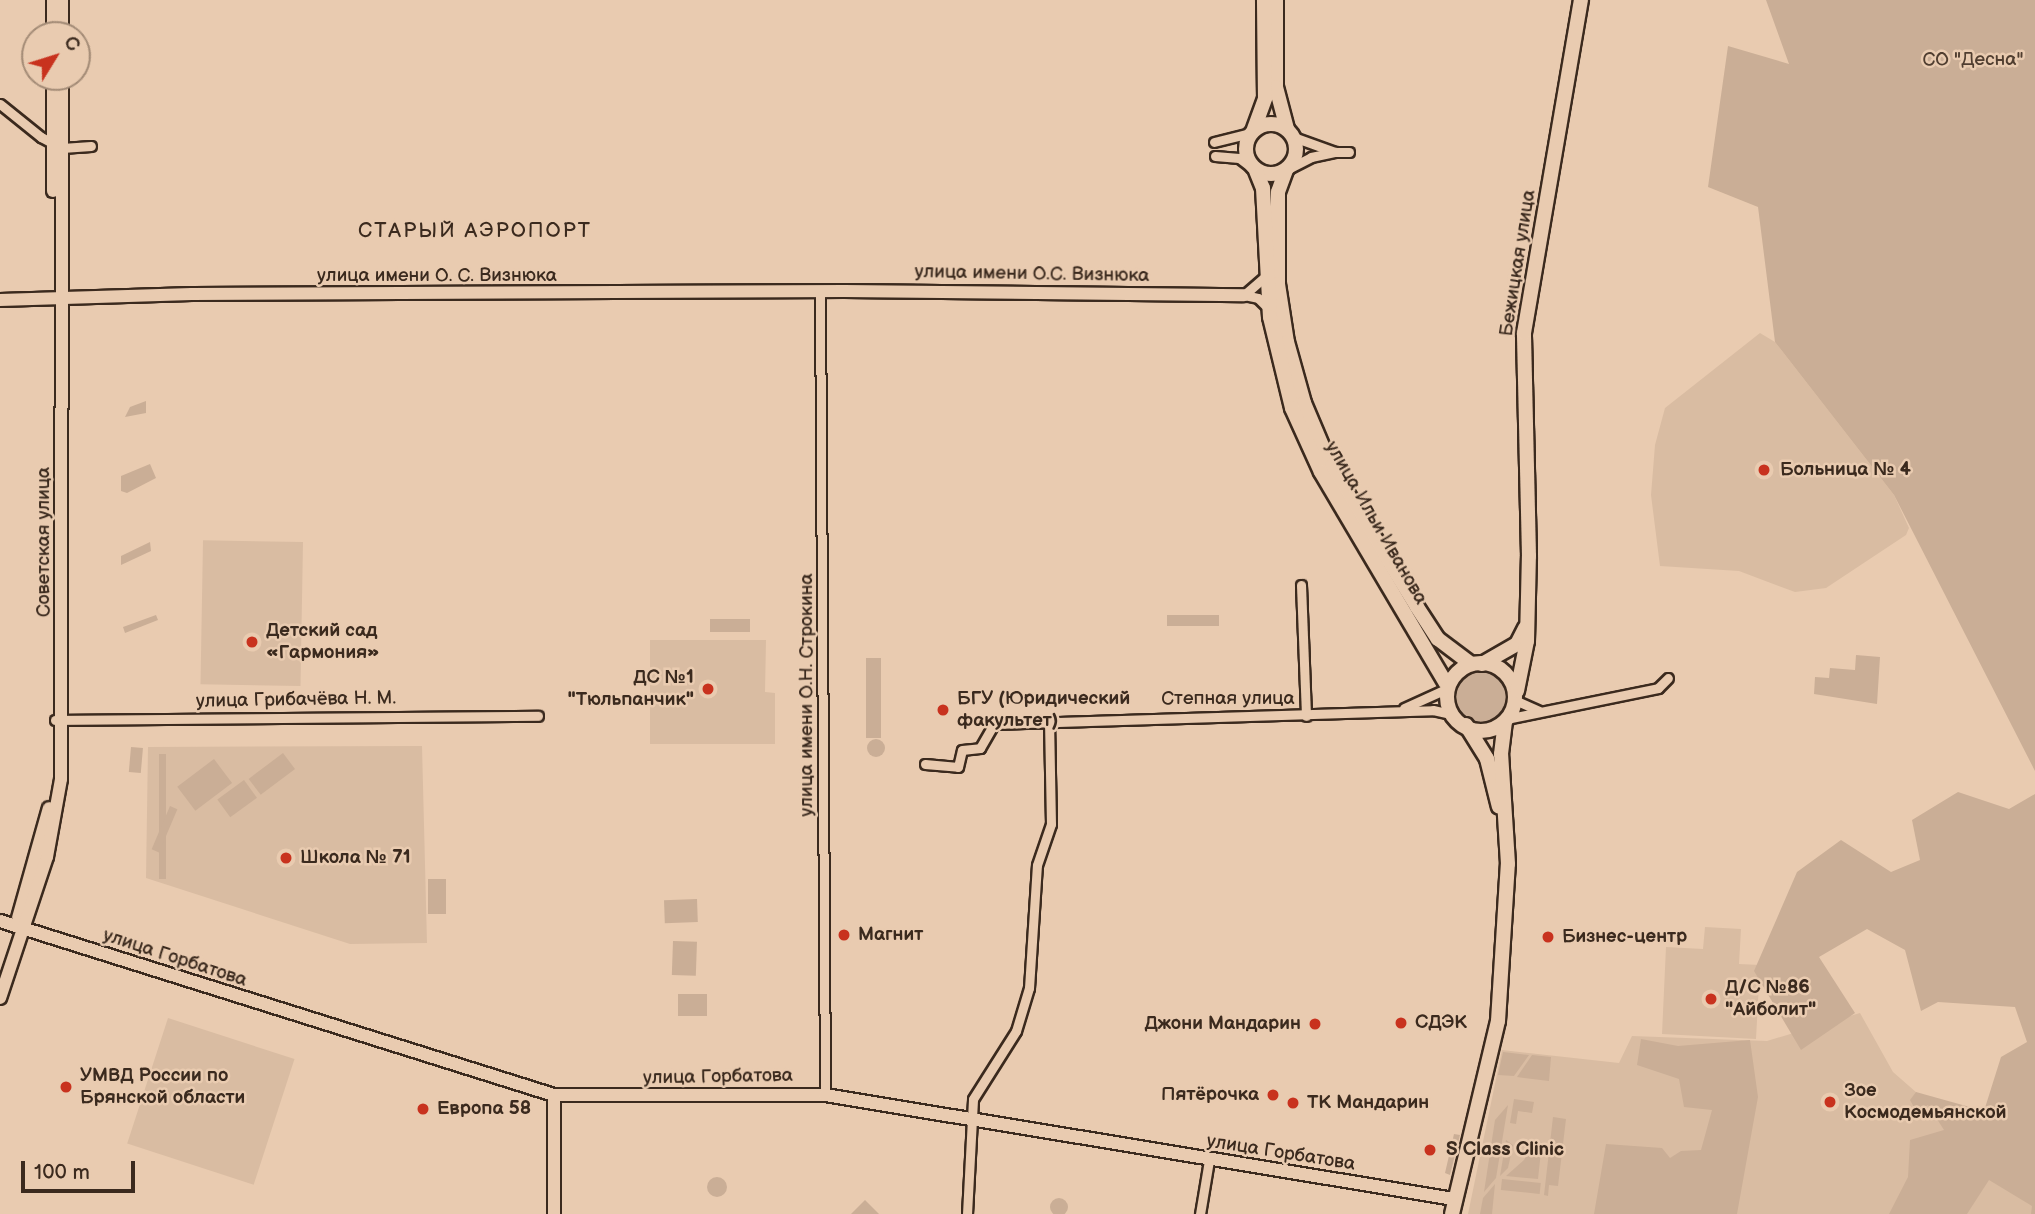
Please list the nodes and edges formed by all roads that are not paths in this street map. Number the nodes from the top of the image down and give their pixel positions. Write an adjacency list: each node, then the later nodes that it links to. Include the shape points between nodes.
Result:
1 (53, 0): 6 (main road)
2 (62, 0): 7 (main road)
3 (1265, 0): 11 (main road, via 1265,98)
4 (1276, 0): 12 (main road, via 1276,87)
5 (1581, 0): 28 (main road, Бежицкая улица, via 1524,333)
6 (53, 21)
7 (62, 21)
8 (54, 91): 14 (main road, Советская улица)
9 (61, 91): 14 (main road, Советская улица)
10 (0, 104): 14 (street)
11 (1251, 133): 12 (main road, via 1264,124); 13 (street); 20 (main road, via 1246,157)
12 (1290, 133): 16 (street); 19 (main road, via 1295,158)
13 (1214, 142)
14 (58, 146): 15 (street); 24 (main road, Советская улица)
15 (91, 146)
16 (1335, 152): 17 (street); 19 (street, via 1311,156)
17 (1349, 152)
18 (1215, 156): 20 (street, via 1239,158)
19 (1286, 170): 20 (main road, via 1272,175); 29 (main road, улица Ильи Иванова, via 1278,192 1278,284 1287,342 1304,403 1331,467 1438,639)
20 (1256, 171): 21 (main road, улица Ильи Иванова, via 1264,202)
21 (1266, 276): 23 (street); 26 (main road, улица Ильи Иванова)
22 (820, 294): 23 (main road, улица имени О.С. Визнюка); 24 (main road, улица имени О. С. Визнюка, via 192,294); 49 (street, улица имени О.Н. Строкина)
23 (1244, 295): 26 (street, via 1258,298)
24 (57, 299): 25 (main road, улица имени О. С. Визнюка); 38 (main road, Советская улица)
25 (0, 300)
26 (1270, 310): 31 (main road, улица Ильи Иванова, via 1283,374 1305,440)
27 (1301, 585): 37 (street)
28 (1526, 620): 29 (main road, via 1517,644); 32 (main road, Бежицкая улица)
29 (1476, 664): 31 (main road); 32 (main road, via 1498,670)
30 (1668, 678): 33 (street, via 1658,688)
31 (1445, 687): 34 (street); 35 (main road)
32 (1517, 696): 33 (street); 40 (main road)
33 (1541, 711): 40 (street)
34 (1392, 712): 35 (street); 37 (street, Степная улица)
35 (1454, 715): 41 (main road)
36 (538, 716): 38 (street, улица Грибачёва Н. М.)
37 (1306, 716): 39 (street, Степная улица)
38 (59, 719): 44 (main road, Советская улица, via 46,822)
39 (1049, 721): 42 (street, Степная улица, via 994,724 980,748 962,750 958,767); 50 (street, via 1051,824 1037,865 1029,988 1016,1031 973,1099)
40 (1508, 721): 41 (main road, via 1485,729); 45 (main road, via 1501,754 1508,855)
41 (1466, 725): 45 (main road, via 1487,759 1500,813)
42 (925, 764)
43 (0, 921): 44 (main road, улица Горбатова)
44 (19, 929): 46 (main road, Советская улица); 47 (main road, Советская улица); 48 (main road, улица Горбатова)
45 (1503, 938): 52 (main road, via 1498,1021)
46 (0, 971)
47 (0, 998)
48 (554, 1096): 49 (main road, улица Горбатова); 53 (main road)
49 (825, 1096): 50 (main road, улица Горбатова)
50 (969, 1120): 51 (main road, улица Горбатова); 54 (street)
51 (1209, 1160): 52 (main road, улица Горбатова); 55 (street)
52 (1453, 1207)
53 (554, 1214)
54 (967, 1214)
55 (1200, 1214)

